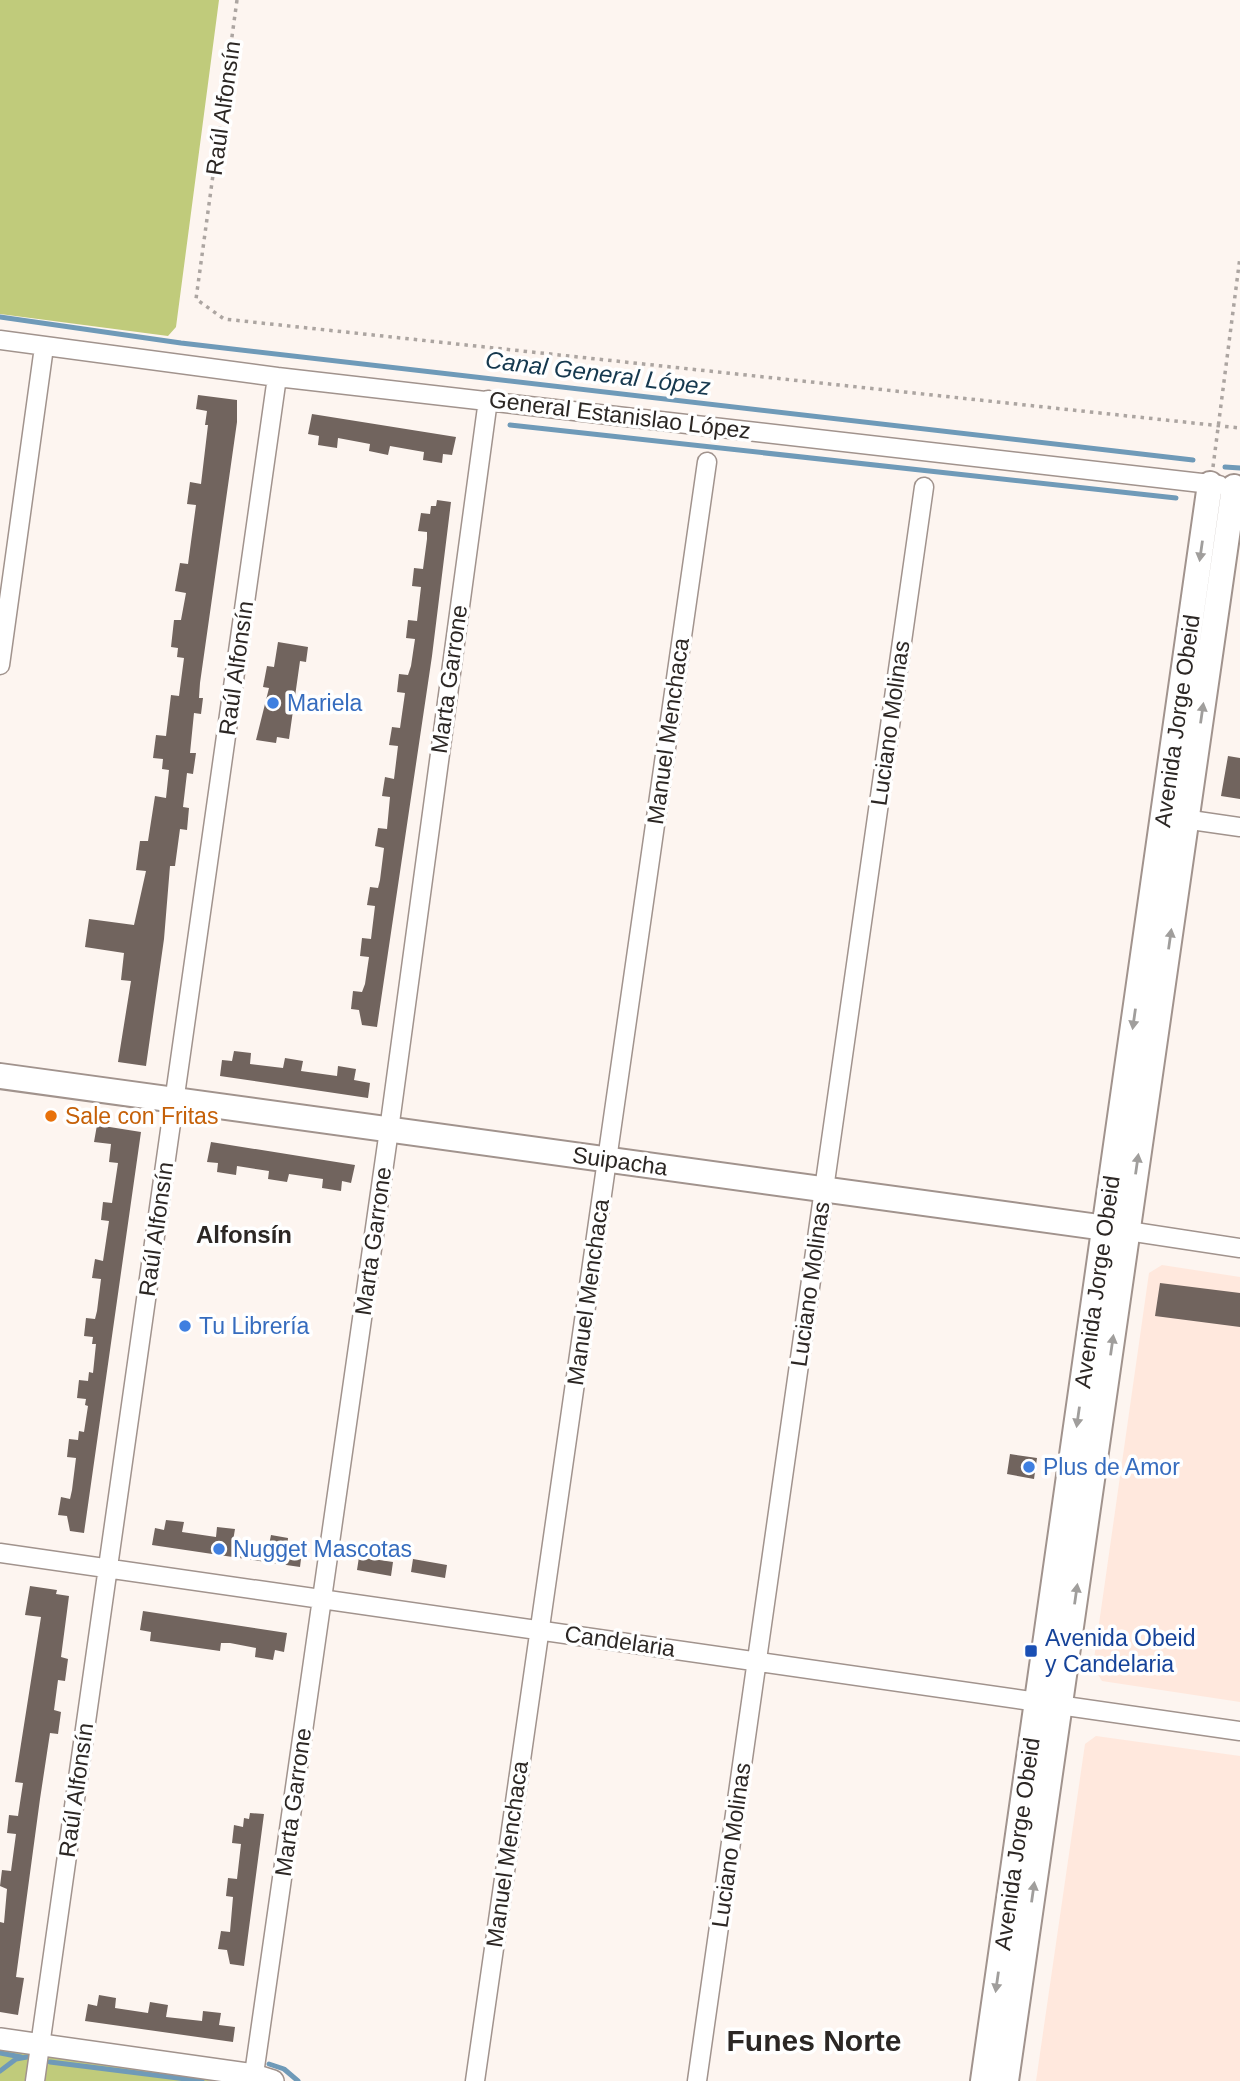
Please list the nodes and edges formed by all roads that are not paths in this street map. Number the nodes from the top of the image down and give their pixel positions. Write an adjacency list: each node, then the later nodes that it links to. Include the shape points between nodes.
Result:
1 (0, 340): 2 (street, General Estanislao López)
2 (44, 347): 3 (street, General Estanislao López); 8 (street)
3 (277, 377): 4 (street, General Estanislao López); 12 (street, Raúl Alfonsín)
4 (488, 400): 6 (street, General Estanislao López); 13 (street, Marta Garrone)
5 (707, 462): 14 (street, Manuel Menchaca)
6 (1228, 486): 9 (main road, Avenida Jorge Obeid)
7 (924, 487): 15 (street, Luciano Molinas)
8 (0, 665)
9 (1175, 817): 10 (street); 16 (main road, Avenida Jorge Obeid)
10 (1240, 827)
11 (0, 1076): 12 (main road, Suipacha)
12 (174, 1100): 13 (main road, Suipacha); 19 (street, Raúl Alfonsín)
13 (389, 1130): 14 (main road, Suipacha); 20 (street, Marta Garrone)
14 (607, 1160): 15 (main road, Suipacha); 21 (street, Manuel Menchaca)
15 (824, 1189): 16 (main road, Suipacha); 22 (street, Luciano Molinas)
16 (1116, 1230): 17 (street, Suipacha); 23 (main road, Avenida Jorge Obeid)
17 (1240, 1248)
18 (0, 1553): 19 (street, Candelaria)
19 (108, 1568): 20 (street, Candelaria); 26 (street, Raúl Alfonsín)
20 (323, 1598): 21 (street, Candelaria); 27 (street, Marta Garrone)
21 (540, 1629): 22 (street, Candelaria); 29 (street, Manuel Menchaca)
22 (757, 1661): 23 (street, Candelaria); 30 (street, Luciano Molinas)
23 (1049, 1704): 24 (street, Candelaria); 31 (main road, Avenida Jorge Obeid, one-way to 31); 32 (main road, Avenida Jorge Obeid, one-way to 23)
24 (1240, 1731)
25 (0, 2039): 26 (street)
26 (40, 2045): 27 (street); 28 (street, Raúl Alfonsín)
27 (260, 2079)
28 (35, 2081)
29 (475, 2081)
30 (697, 2081)
31 (983, 2081)
32 (1006, 2081)

